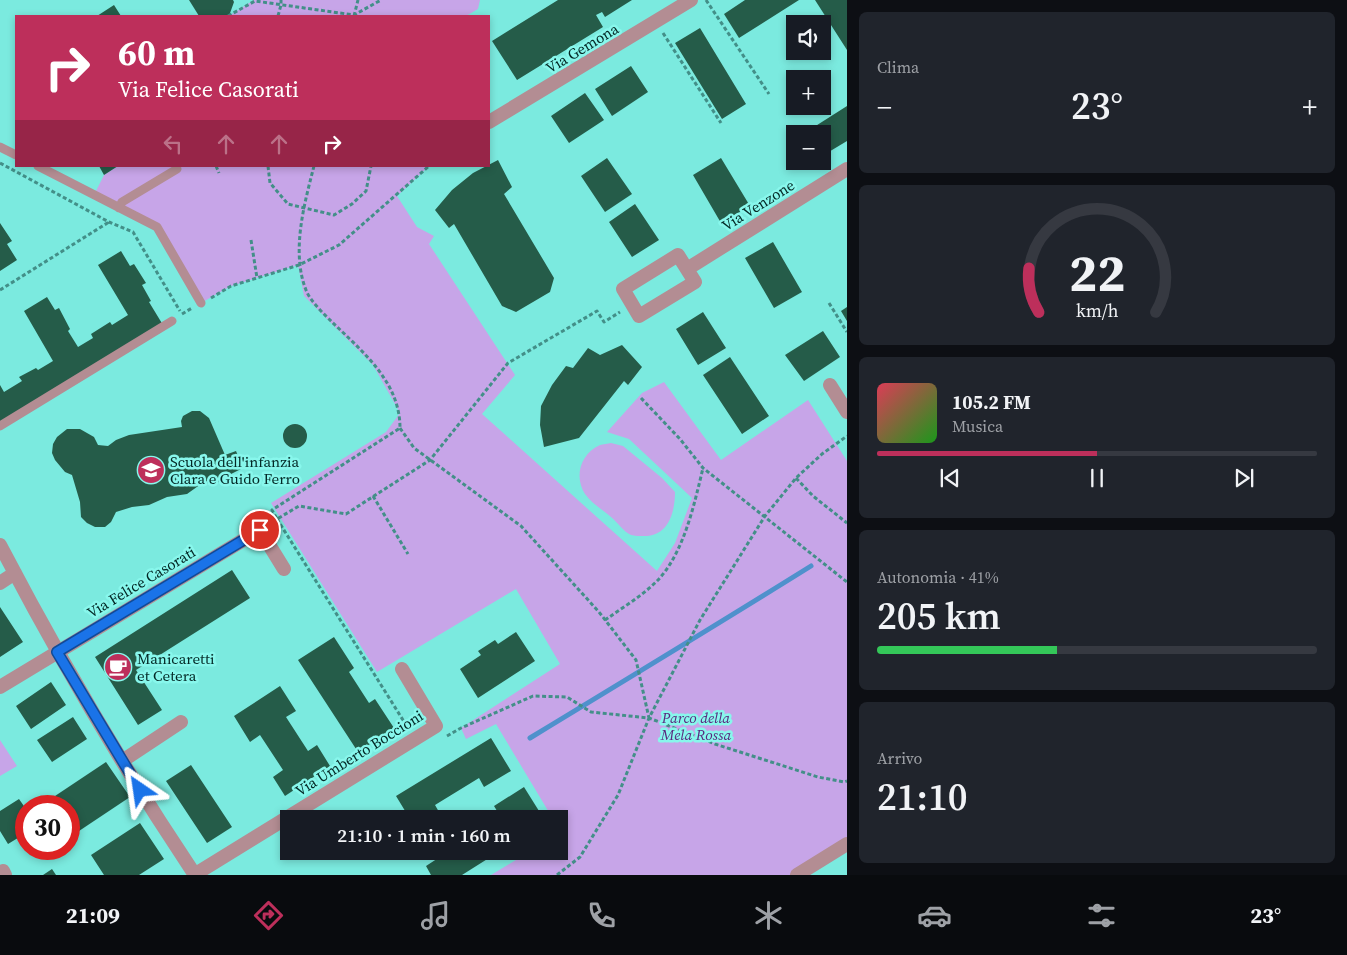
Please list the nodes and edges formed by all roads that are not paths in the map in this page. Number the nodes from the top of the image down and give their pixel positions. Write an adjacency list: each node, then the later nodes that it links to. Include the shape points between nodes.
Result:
1 (691, 0): 2 (street, Via Gemona)
2 (490, 121)
3 (0, 147): 4 (lane)
4 (15, 154)
5 (40, 167): 8 (lane)
6 (177, 169): 8 (lane, via 122,202)
7 (847, 169): 9 (street, Via Venzone)
8 (119, 208): 10 (lane, via 156,227)
9 (687, 269): 9 (street, via 695,282 636,310 623,289 678,255)
10 (201, 303)
11 (172, 321): 14 (lane)
12 (830, 385): 13 (street)
13 (847, 412)
14 (0, 426)
15 (0, 545): 17 (street)
16 (284, 569): 19 (street, Via Felice Casorati, via 260,530)
17 (14, 573): 18 (street); 19 (street)
18 (0, 583)
19 (57, 652): 21 (street, Via Felice Casorati); 23 (street)
20 (402, 669): 25 (street, Via Umberto Boccioni, via 436,726)
21 (0, 687)
22 (181, 722): 23 (street)
23 (122, 761): 25 (street)
24 (847, 844): 26 (street)
25 (194, 875)
26 (797, 875)

